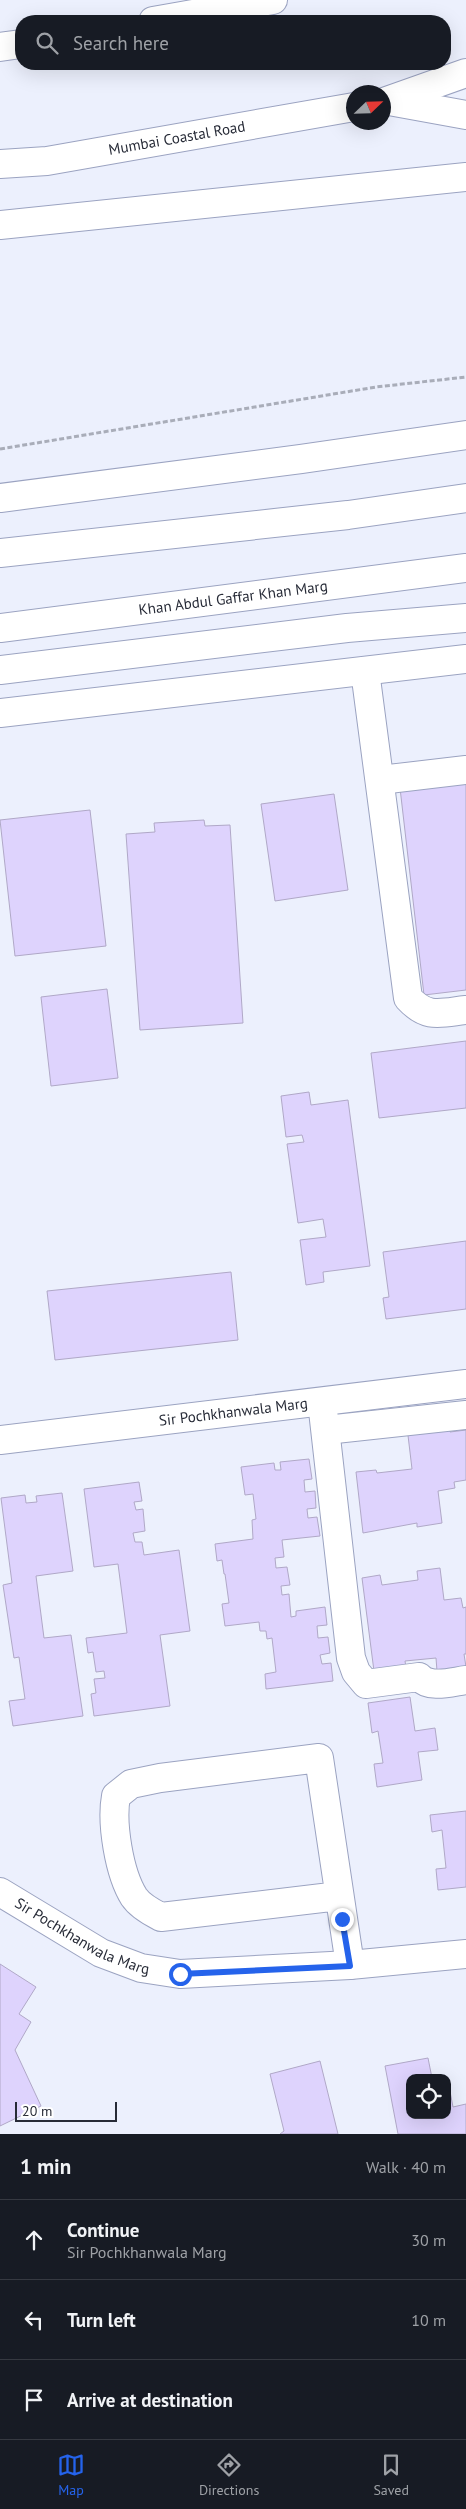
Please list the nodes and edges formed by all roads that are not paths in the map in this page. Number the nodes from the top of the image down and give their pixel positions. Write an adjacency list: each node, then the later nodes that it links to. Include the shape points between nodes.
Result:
1 (273, 0): 2 (main road)
2 (187, 15)
3 (15, 45): 4 (main road)
4 (0, 47)
5 (466, 73): 6 (main road)
6 (391, 99)
7 (391, 102): 9 (main road)
8 (346, 108): 10 (main road, Mumbai Coastal Road, via 47,161)
9 (466, 115)
10 (0, 164)
11 (466, 177): 12 (main road)
12 (0, 225)
13 (466, 435): 14 (main road)
14 (0, 498)
15 (466, 498): 16 (main road, via 348,515)
16 (0, 553)
17 (466, 568): 19 (main road, Khan Abdul Gaffar Khan Marg)
18 (466, 618): 21 (main road, via 347,628)
19 (0, 628)
20 (466, 659): 22 (main road)
21 (0, 670)
22 (365, 671): 23 (main road); 25 (main road)
23 (0, 713)
24 (466, 770): 25 (main road)
25 (380, 780): 26 (main road, via 408,998 418,1009 429,1013)
26 (466, 1010)
27 (466, 1384): 28 (main road, Sir Pochkhanwala Marg)
28 (322, 1402): 30 (main road); 31 (main road, Sir Pochkhanwala Marg)
29 (466, 1415): 30 (main road)
30 (326, 1430): 32 (main road, via 351,1658 356,1672 366,1684 419,1678 433,1684)
31 (0, 1440)
32 (466, 1680)
33 (0, 1892): 36 (main road, Sir Pochkhanwala Marg, via 102,1953 141,1968 180,1974)
34 (339, 1896): 34 (main road, via 161,1917 135,1898 124,1878 113,1813 116,1796 132,1784 160,1778 319,1758); 36 (main road)
35 (466, 1954): 36 (main road, Sir Pochkhanwala Marg)
36 (350, 1966)

